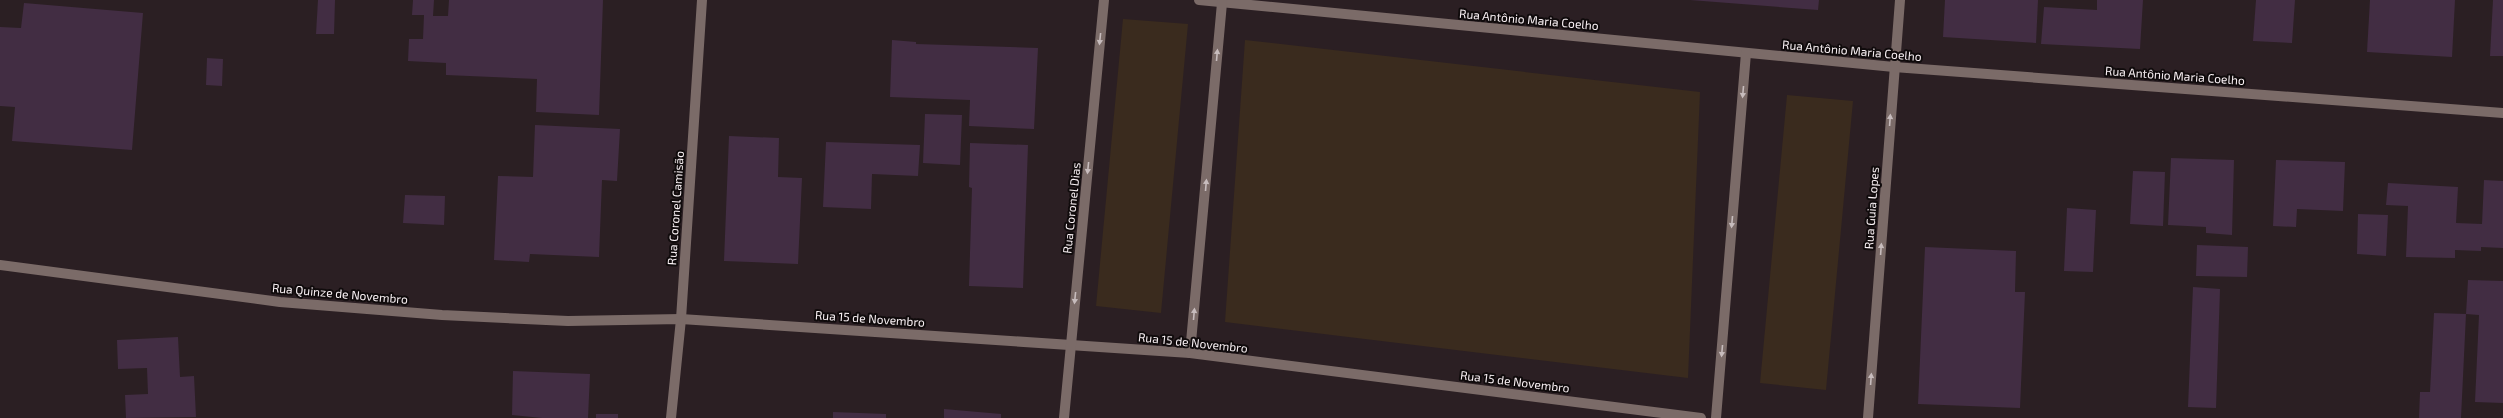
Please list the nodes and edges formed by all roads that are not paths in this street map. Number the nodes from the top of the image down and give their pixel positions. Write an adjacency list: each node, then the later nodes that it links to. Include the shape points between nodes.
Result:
1 (702, 0): 10 (street, Rua Coronel Camisão)
2 (1104, 0): 11 (street, Rua Coronel Dias, one-way to 11)
3 (1199, 0): 5 (street, Rua Antônio Maria Coelho)
4 (1900, 0): 7 (street, Rua Guia Lopes)
5 (1222, 3): 6 (street, Rua Antônio Maria Coelho); 12 (street, one-way to 5)
6 (1746, 53): 7 (street, Rua Antônio Maria Coelho); 16 (street, one-way to 16)
7 (1894, 67): 8 (street, Rua Antônio Maria Coelho); 17 (street, Rua Guia Lopes, one-way to 7)
8 (2503, 113)
9 (0, 265): 10 (street, Rua Quinze de Novembro, via 280,302 568,321)
10 (681, 319): 11 (street, Rua 15 de Novembro); 13 (street, Rua Coronel Camisão)
11 (1071, 343): 12 (street, Rua 15 de Novembro); 14 (street, Rua Coronel Dias)
12 (1190, 353): 15 (street, Rua 15 de Novembro)
13 (671, 418)
14 (1064, 418)
15 (1701, 418)
16 (1716, 418)
17 (1868, 418)

